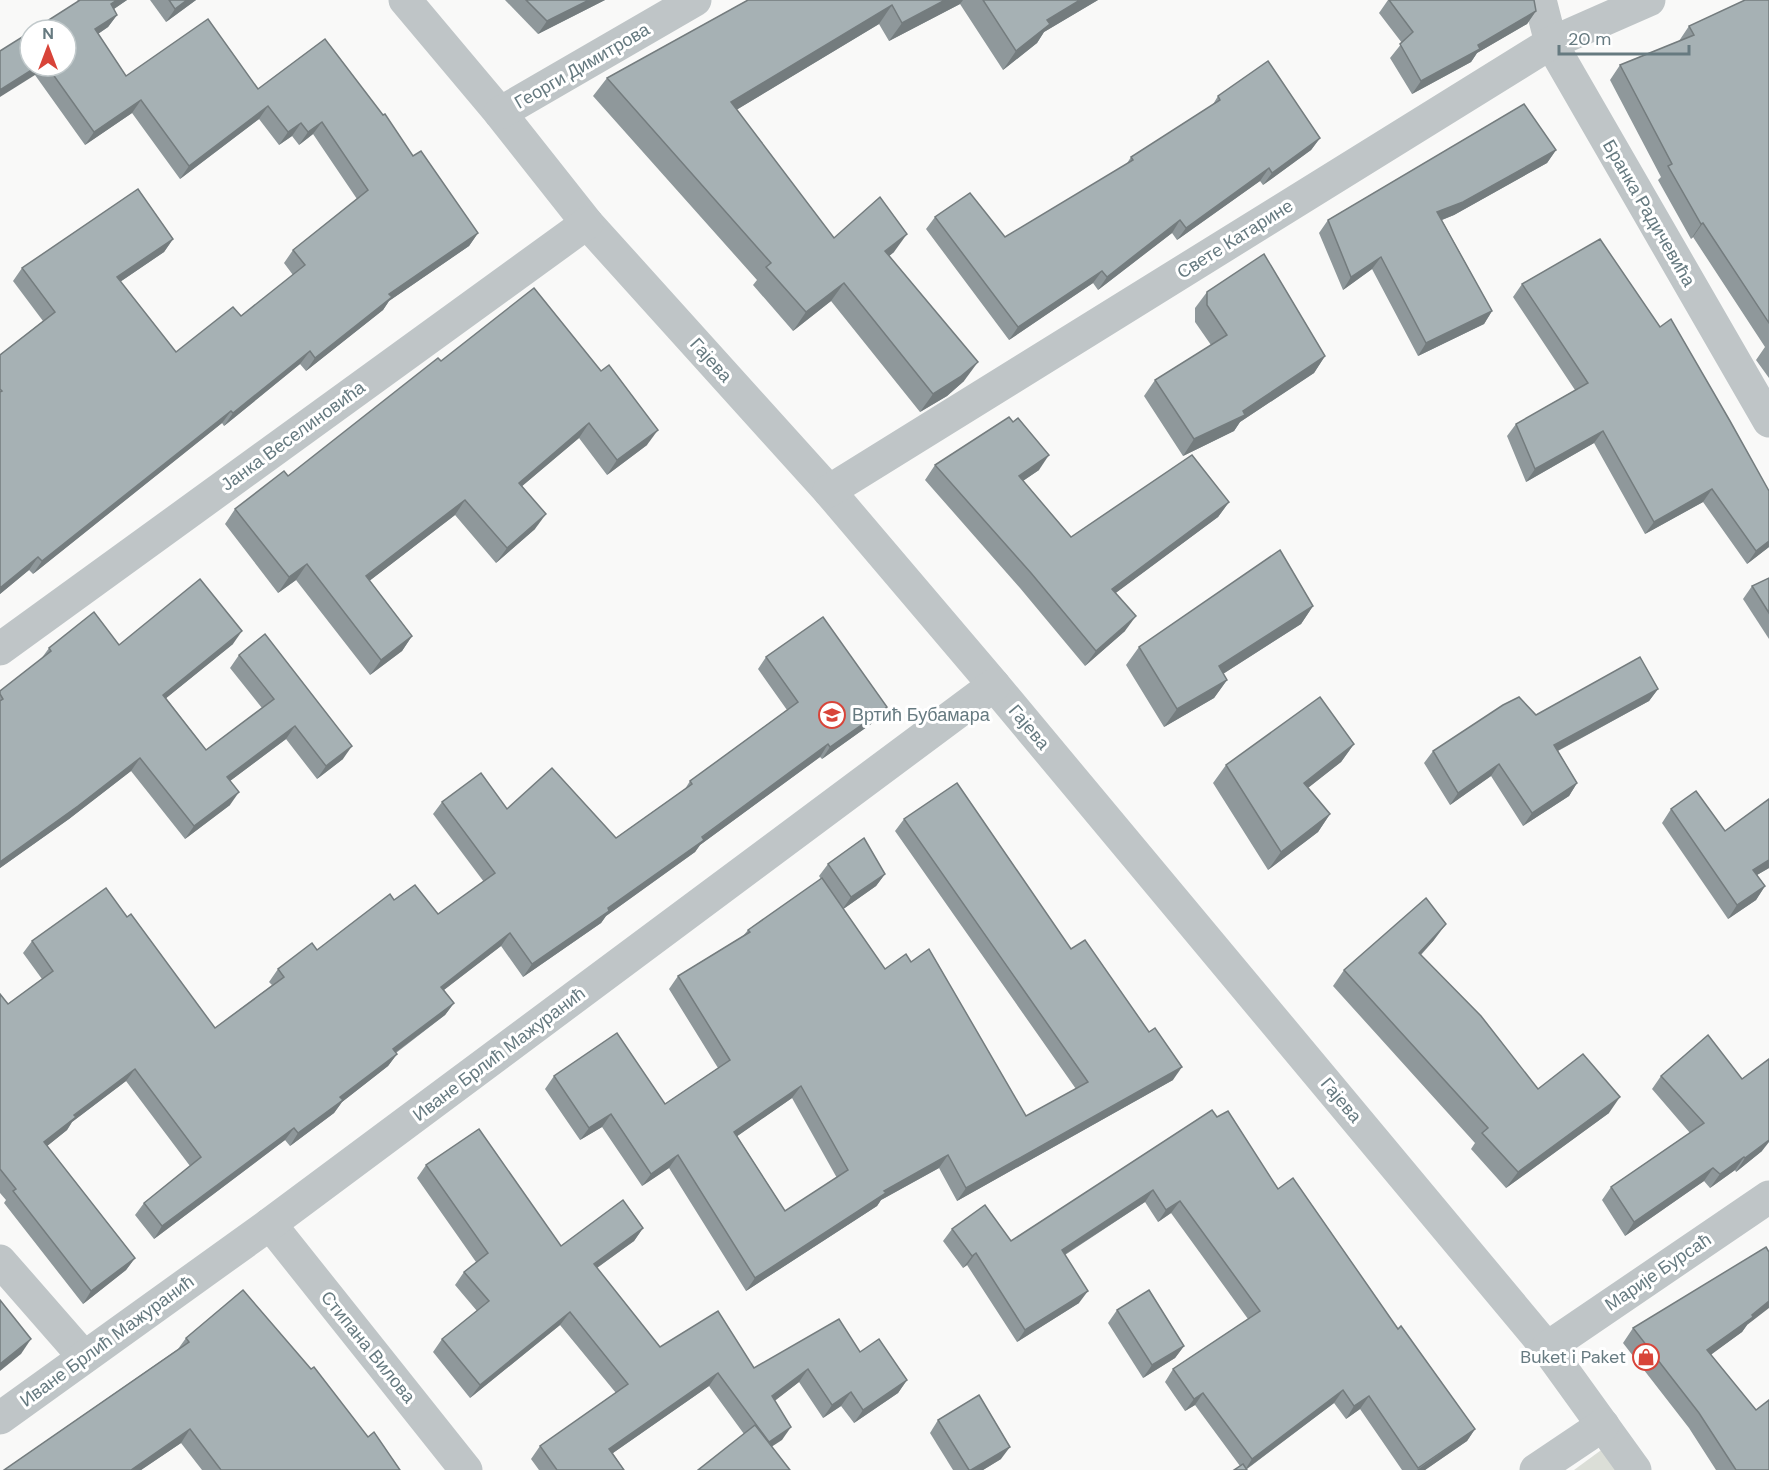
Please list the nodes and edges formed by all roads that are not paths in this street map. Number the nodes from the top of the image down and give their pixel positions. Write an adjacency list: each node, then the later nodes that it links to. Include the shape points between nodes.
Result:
1 (405, 0): 6 (street, Гајева)
2 (695, 0): 6 (street, Георги Димитрова)
3 (1540, 0): 5 (street, Бранка Радичевића)
4 (1648, 0): 5 (street, Свете Катарине)
5 (1551, 43): 8 (street, Бранка Радичевића); 9 (street, Свете Катарине)
6 (500, 113): 7 (street, Гајева)
7 (587, 223): 9 (street, Гајева); 10 (street, Јанка Веселиновића)
8 (1769, 421)
9 (829, 491): 11 (street, Гајева)
10 (0, 649)
11 (994, 685): 13 (street, Иване Брлић Мажуранић); 15 (street, Гајева)
12 (1769, 1197): 15 (street, Марије Бурсаћ)
13 (270, 1224): 16 (street, Иване Брлић Мажуранић); 19 (street, Стипана Вилова)
14 (0, 1261): 16 (street)
15 (1547, 1348): 18 (street, Гајева)
16 (84, 1358): 17 (street, Иване Брлић Мажуранић)
17 (0, 1418)
18 (1603, 1425): 20 (street); 21 (street, Гајева)
19 (466, 1470)
20 (1536, 1470)
21 (1635, 1470)

